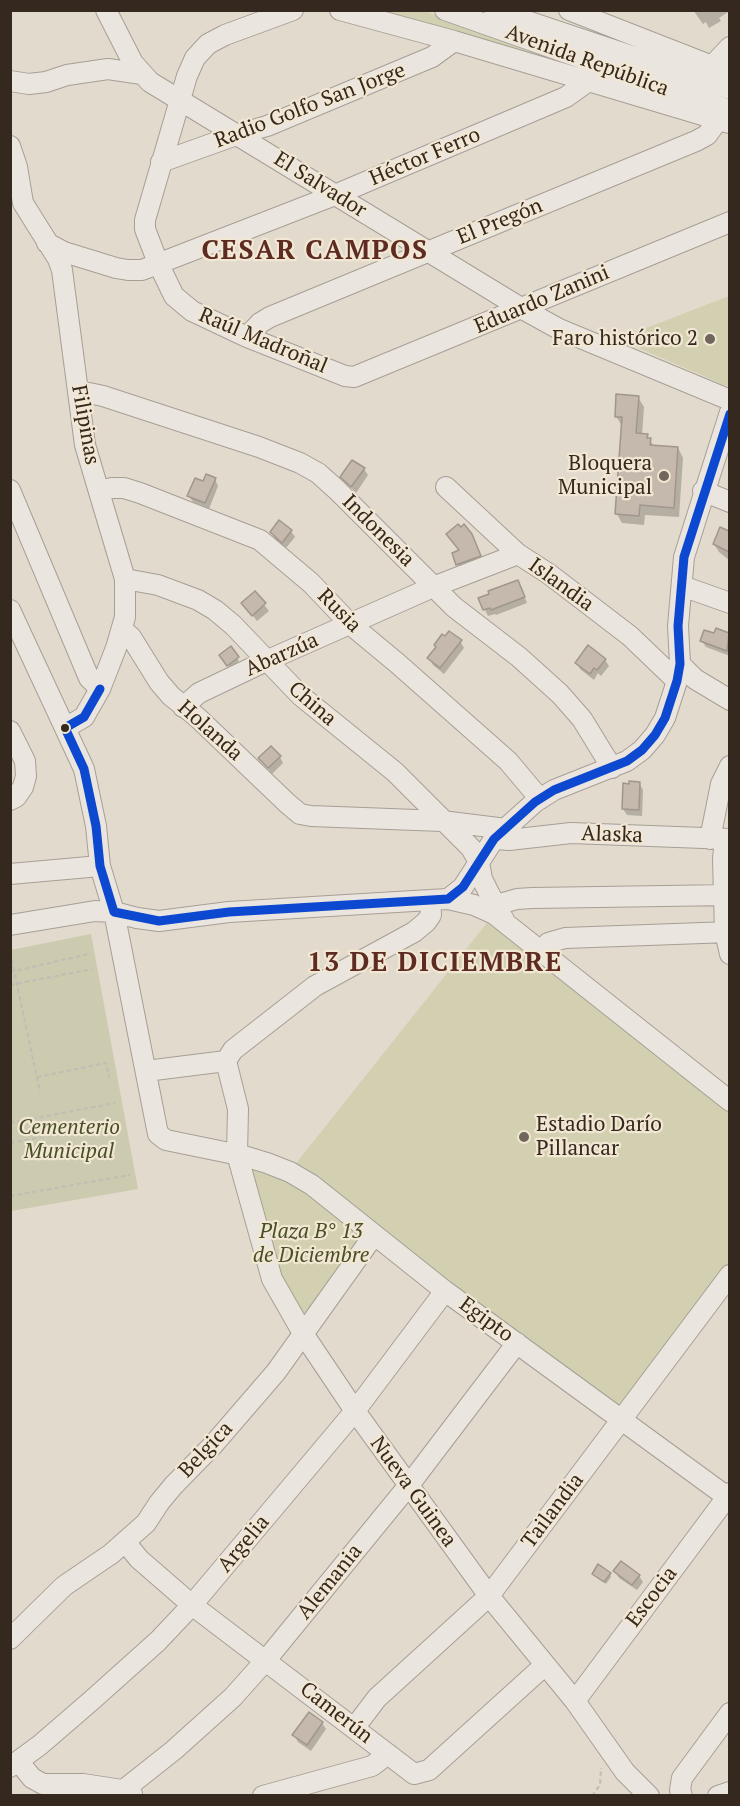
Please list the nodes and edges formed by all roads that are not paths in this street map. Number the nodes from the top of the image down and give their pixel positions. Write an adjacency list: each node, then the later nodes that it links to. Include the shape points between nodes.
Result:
1 (106, 10): 10 (street, El Salvador)
2 (293, 10): 14 (street, Raúl Madroñal, via 208,44 195,58)
3 (340, 10): 7 (street)
4 (445, 10): 15 (street, Avenida República, via 691,98)
5 (494, 10): 13 (street, Avenida República)
6 (569, 10): 9 (street)
7 (454, 41): 12 (street); 16 (street, Radio Golfo San Jorge, via 432,57)
8 (729, 47): 9 (street)
9 (721, 69)
10 (142, 74): 11 (street, via 108,69 46,82); 14 (street, El Salvador)
11 (10, 81)
12 (587, 82): 15 (street); 19 (street, Héctor Ferro, via 566,97)
13 (729, 89)
14 (180, 100): 16 (street, El Salvador); 18 (street, Raúl Madroñal)
15 (725, 118): 22 (street, El Pregón, via 696,141)
16 (239, 134): 18 (street, Radio Golfo San Jorge); 19 (street, El Salvador)
17 (10, 146): 21 (street, Filipinas, via 23,204)
18 (162, 162): 24 (street, Raúl Madroñal, via 145,220)
19 (335, 195): 22 (street, El Salvador); 24 (street, Héctor Ferro)
20 (729, 222): 26 (street, Eduardo Zanini)
21 (46, 243): 23 (street, Héctor Ferro); 25 (street, Filipinas, via 58,260)
22 (427, 252): 26 (street, El Salvador); 27 (street, El Pregón, via 270,317)
23 (87, 259): 24 (street, Héctor Ferro, via 128,270 142,270); 25 (street, via 67,270)
24 (158, 263): 27 (street, Raúl Madroñal, via 174,296 183,305)
25 (63, 282): 29 (street, Filipinas)
26 (521, 308): 28 (street, Eduardo Zanini); 30 (street, El Salvador, via 559,329)
27 (247, 338): 28 (street, Raúl Madroñal)
28 (354, 377)
29 (80, 394): 35 (street, Filipinas, via 85,445); 40 (street, Indonesia, via 104,396 300,463 337,489)
30 (729, 400)
31 (729, 412): 34 (street)
32 (446, 488): 37 (street, Islandia)
33 (10, 490): 47 (street, via 89,678)
34 (704, 490): 36 (street); 39 (street, via 684,557)
35 (100, 491): 38 (street, Filipinas); 43 (street, Rusia, via 124,488 260,540 311,583)
36 (729, 502)
37 (518, 554): 40 (street, Abarzúa); 46 (street, Islandia)
38 (125, 579): 44 (street, Filipinas); 45 (street, China, via 158,585 198,600 233,625)
39 (682, 586): 41 (street); 46 (street)
40 (434, 587): 43 (street, Abarzúa); 53 (street, Indonesia, via 560,694 582,719)
41 (729, 603)
42 (10, 610): 50 (street)
43 (350, 624): 45 (street, Abarzúa); 54 (street, Rusia, via 508,761)
44 (123, 630): 47 (street, Filipinas); 49 (street, Holanda, via 159,682)
45 (266, 661): 49 (street, Abarzúa, via 199,693); 57 (street, China, via 301,696 395,772)
46 (678, 672): 48 (street, Islandia); 53 (street, via 665,718 655,735 642,750)
47 (100, 689): 50 (street, Filipinas, via 84,717)
48 (729, 700)
49 (183, 707): 56 (street, Holanda, via 288,804 300,814)
50 (65, 728): 61 (street, via 84,769)
51 (10, 730): 55 (street, via 25,761 26,776 23,787)
52 (729, 766): 59 (street, via 721,784)
53 (612, 768): 54 (street)
54 (540, 799): 58 (street)
55 (10, 800)
56 (311, 816): 57 (street, Alaska)
57 (442, 821): 58 (street, Alaska); 60 (street, China, via 471,848)
58 (500, 834): 59 (street, Alaska, via 509,840 571,833); 60 (street)
59 (722, 839): 63 (street)
60 (479, 862): 64 (street, via 463,887); 65 (street, China, via 482,879)
61 (100, 866): 62 (street); 66 (street)
62 (10, 874)
63 (727, 895): 65 (street, via 532,898); 69 (street)
64 (439, 900): 66 (street, via 229,912 159,921); 68 (street, via 474,905); 72 (street, via 426,922 414,932 315,986 233,1050)
65 (496, 905): 68 (street, China)
66 (114, 912): 67 (street, via 95,911); 73 (street)
67 (10, 925)
68 (507, 925): 70 (street)
69 (727, 932): 70 (street, via 565,938 548,943); 71 (street)
70 (542, 952): 74 (street)
71 (729, 954)
72 (226, 1061): 73 (street); 75 (street, Nueva Guinea, via 238,1109)
73 (146, 1071): 75 (street, Egipto, via 158,1134 166,1140)
74 (729, 1101)
75 (237, 1154): 76 (street, Egipto, via 290,1172 312,1185); 79 (street, Nueva Guinea, via 272,1279)
76 (374, 1235): 78 (street, Egipto); 79 (street, Belgica)
77 (729, 1275): 82 (street, Tailandia)
78 (445, 1290): 80 (street, Egipto); 81 (street, Argelia)
79 (304, 1335): 81 (street, Nueva Guinea); 85 (street, Belgica)
80 (517, 1343): 82 (street, Egipto); 83 (street, Alemania)
81 (355, 1411): 83 (street, Nueva Guinea); 87 (street, Argelia)
82 (622, 1419): 84 (street, Egipto); 86 (street, Tailandia)
83 (408, 1485): 86 (street, Nueva Guinea); 89 (street, Alemania)
84 (729, 1496): 91 (street, Escocia)
85 (126, 1543): 87 (street, Camerún); 88 (street, Belgica, via 64,1586)
86 (489, 1596): 90 (street, Nueva Guinea); 93 (street, Tailandia, via 377,1698)
87 (192, 1605): 89 (street, Camerún); 95 (street, Argelia, via 141,1656)
88 (10, 1639)
89 (266, 1660): 93 (street, Camerún); 97 (street, Alemania, via 233,1697)
90 (545, 1665): 91 (street, Nueva Guinea); 94 (street, Camerún, via 429,1770 414,1774)
91 (575, 1701): 99 (street, Nueva Guinea, via 625,1772)
92 (729, 1713): 100 (street, via 682,1778)
93 (355, 1727): 94 (street, Camerún)
94 (388, 1754): 98 (street, via 372,1766)
95 (15, 1764): 97 (street, via 43,1784 83,1784)
96 (729, 1792): 101 (street)
97 (124, 1794)
98 (263, 1796)
99 (649, 1796)
100 (682, 1796)
101 (718, 1796)

